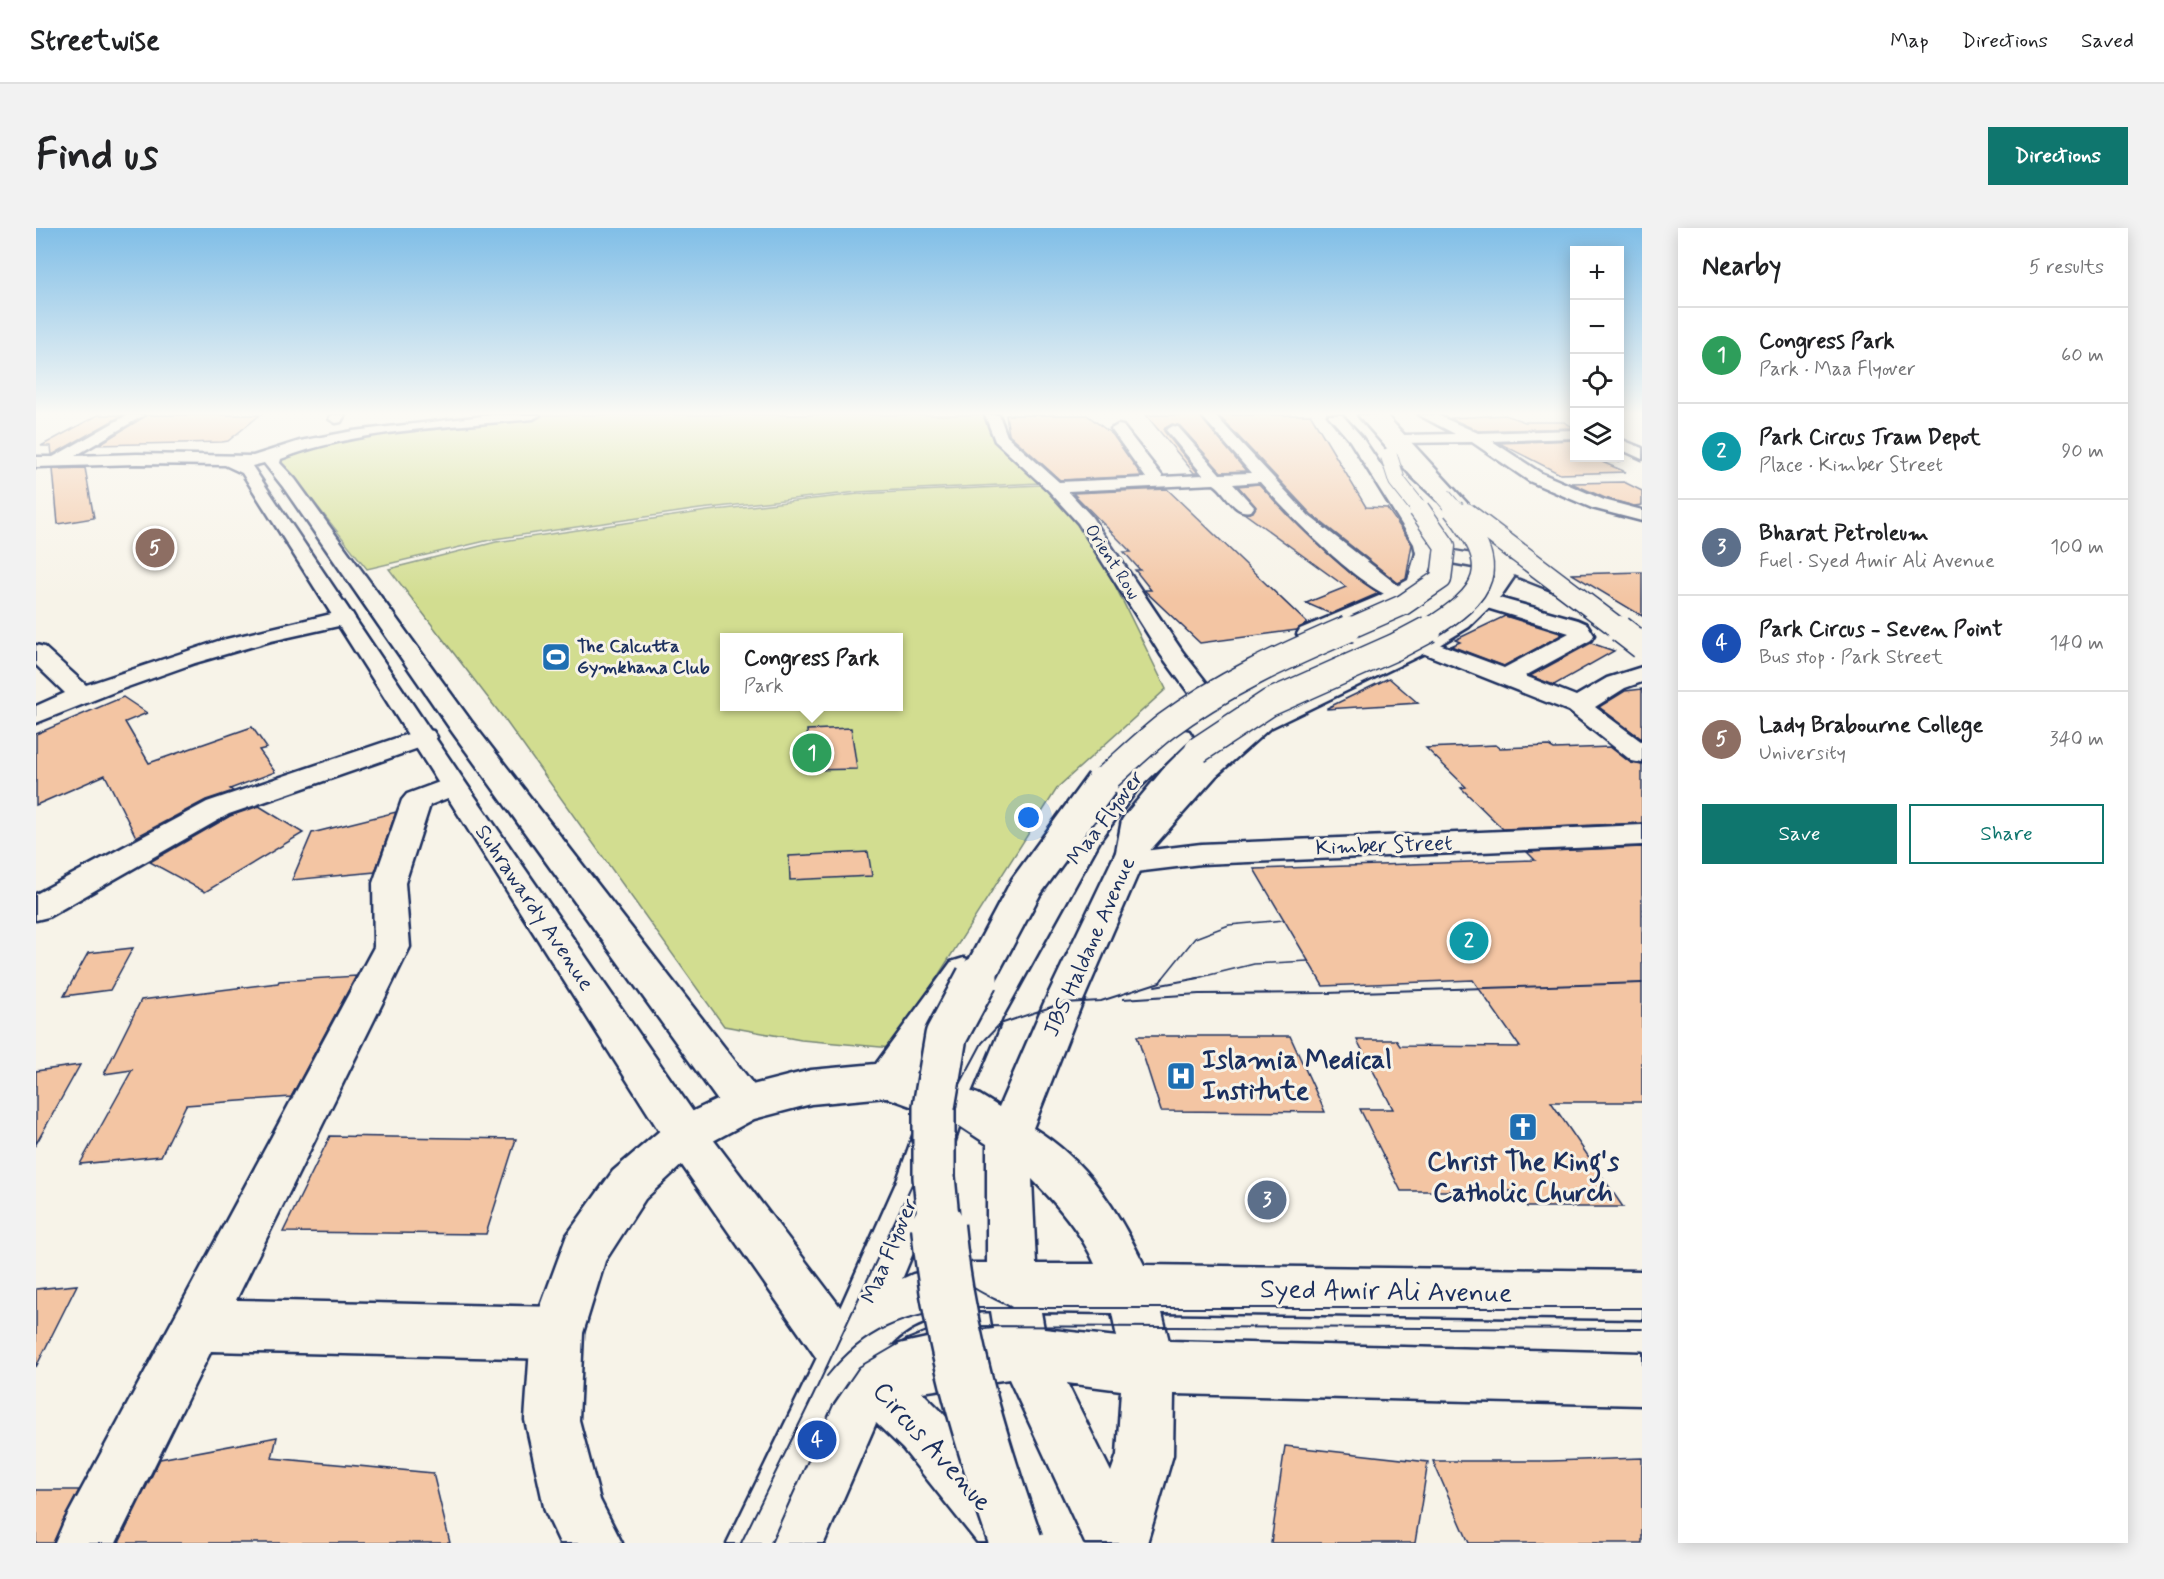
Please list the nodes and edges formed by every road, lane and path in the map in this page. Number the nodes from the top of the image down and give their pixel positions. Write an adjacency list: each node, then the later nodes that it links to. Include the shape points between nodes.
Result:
1 (252, 476): 23 (main road, Suhrawardy Avenue)
2 (282, 476): 41 (main road, Suhrawardy Avenue, via 462,728)
3 (1043, 476): 15 (main road, Orient Row)
4 (1154, 476): 14 (main road)
5 (1216, 476): 13 (main road)
6 (1380, 476): 19 (main road)
7 (1397, 476): 57 (main road, bridge, via 1445,546 1441,579 1403,605 1293,653 1210,697 1165,727 1097,787 1026,887 946,1036 934,1107 934,1177 942,1265 963,1373 985,1455)
8 (1412, 476): 40 (main road, Maa Flyover, via 1454,533 1460,572 1423,612 1242,697 1179,737 1126,785 1087,837 983,1017)
9 (1421, 476): 16 (main road, Maa Flyover)
10 (1425, 476): 20 (main road, via 1482,531)
11 (1534, 476): 18 (main road, via 1598,504)
12 (1266, 477): 13 (main road); 21 (main road, via 1303,520 1375,580)
13 (1218, 479): 14 (main road); 17 (main road)
14 (1158, 482): 15 (main road)
15 (1055, 487): 29 (main road, Orient Row, via 1085,520)
16 (1443, 496): 24 (main road, bridge); 37 (main road, Maa Flyover, bridge, via 1476,537 1484,557 1484,575 1465,605 1389,649 1278,699 1198,750 1137,820)
17 (1245, 507)
18 (1642, 516)
19 (1426, 553): 20 (main road); 21 (main road, Maa Flyover, via 1417,583)
20 (1501, 565): 22 (main road, JBS Haldane Avenue, via 1504,577); 24 (main road, via 1549,579)
21 (1398, 594): 29 (main road, Maa Flyover, via 1274,648)
22 (1485, 600): 25 (main road, JBS Haldane Avenue, via 1461,622); 28 (main road, via 1570,625 1583,635)
23 (344, 618): 30 (main road, via 298,627 142,672); 33 (main road, Suhrawardy Avenue)
24 (1642, 644)
25 (1423, 645): 28 (main road); 37 (main road, JBS Haldane Avenue, via 1261,722 1206,770)
26 (36, 652): 30 (main road)
27 (1642, 674): 31 (main road, via 1616,683)
28 (1504, 678): 31 (main road)
29 (1200, 691): 39 (main road, Maa Flyover, via 1093,779)
30 (82, 694): 32 (main road)
31 (1578, 706): 34 (main road)
32 (36, 715)
33 (423, 737): 35 (main road, Suhrawardy Avenue); 38 (main road, via 218,808)
34 (1642, 755)
35 (453, 786): 42 (main road, Suhrawardy Avenue); 47 (main road, via 417,800 389,884 392,947)
36 (1642, 835): 37 (main road, Kimber Street)
37 (1129, 857): 43 (main road, JBS Haldane Avenue, via 1063,1003)
38 (36, 909)
39 (888, 1080): 40 (main road); 41 (main road, via 812,1087)
40 (946, 1102): 43 (main road, via 963,1106); 50 (main road, Maa Flyover)
41 (744, 1104): 42 (main road)
42 (685, 1135): 48 (main road, via 629,1185 584,1251); 50 (main road, Suhrawardy Avenue)
43 (1010, 1135): 44 (main road, JBS Haldane Avenue); 45 (main road, via 1074,1191 1106,1236)
44 (1012, 1287): 45 (main road, Syed Amir Ali Avenue); 49 (main road, JBS Haldane Avenue); 50 (main road, Syed Amir Ali Avenue, via 973,1287 913,1299 881,1319)
45 (1131, 1288): 46 (main road, Syed Amir Ali Avenue); 51 (main road)
46 (1642, 1295)
47 (198, 1325): 48 (main road); 53 (main road)
48 (557, 1333): 54 (main road, via 552,1420 574,1511)
49 (1023, 1352): 50 (main road); 51 (main road); 58 (main road, JBS Haldane Avenue)
50 (857, 1366): 55 (main road); 56 (main road); 57 (main road, Circus Avenue, via 922,1430)
51 (1148, 1366): 52 (main road); 58 (main road, via 1146,1455)
52 (1642, 1379)
53 (85, 1543)
54 (592, 1543)
55 (758, 1543)
56 (794, 1543)
57 (1016, 1543)
58 (1116, 1543)

